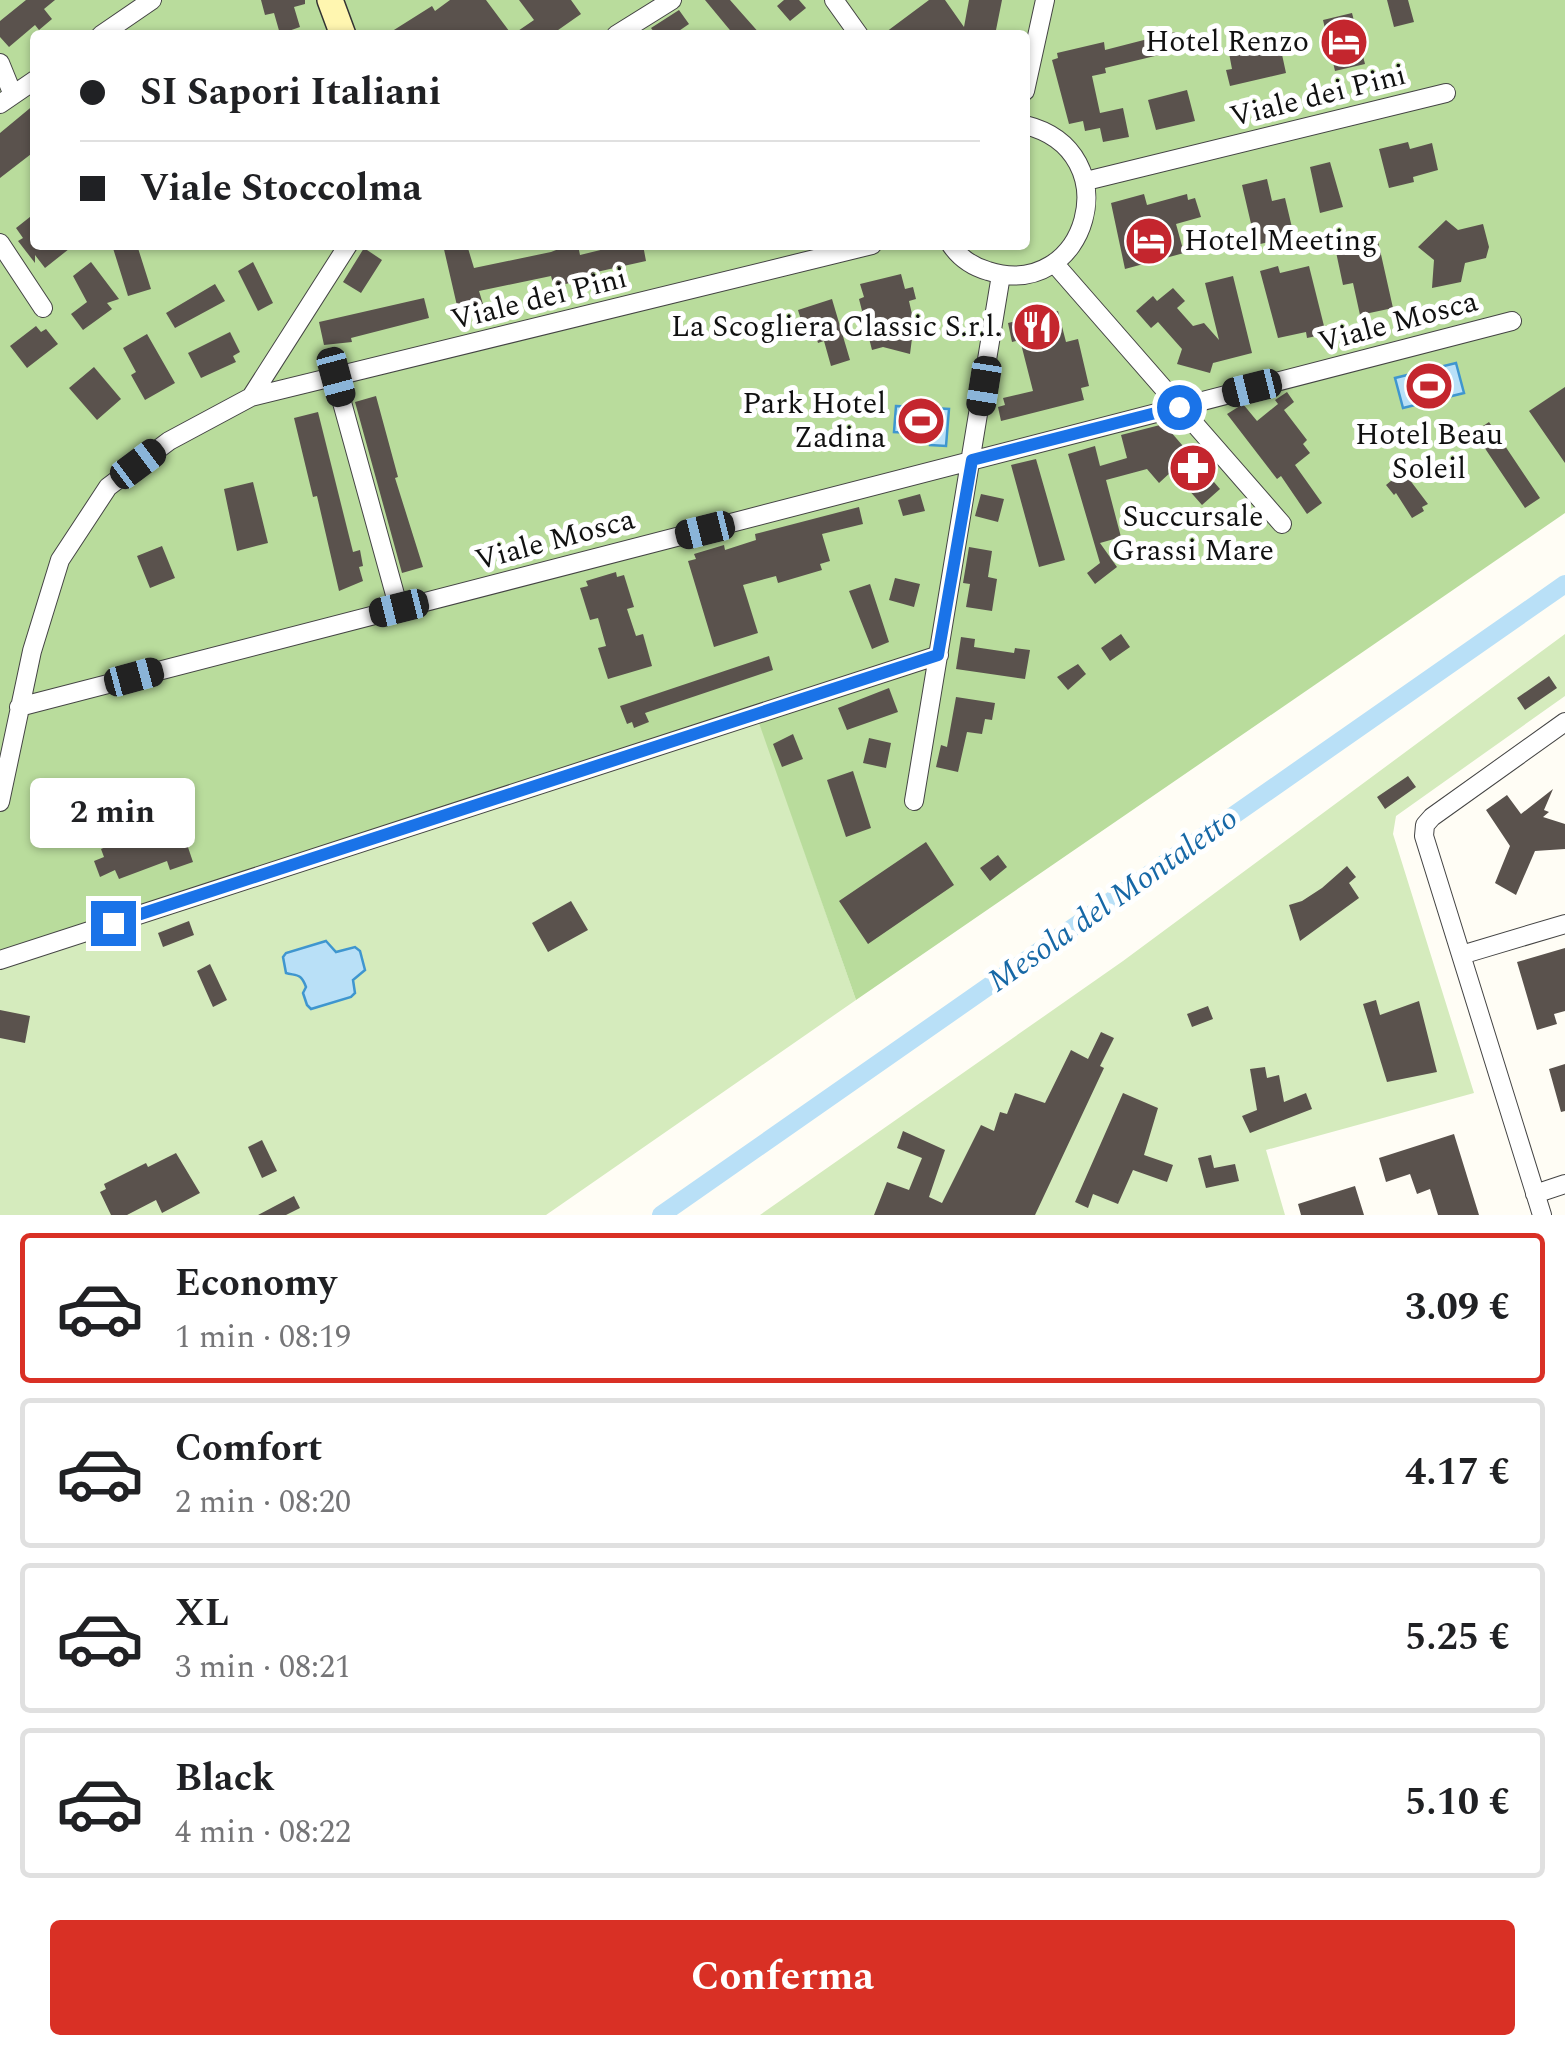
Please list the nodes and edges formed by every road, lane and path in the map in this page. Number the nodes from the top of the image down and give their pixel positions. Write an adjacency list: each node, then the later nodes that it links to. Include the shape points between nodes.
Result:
1 (330, 0): 7 (street)
2 (672, 0): 8 (street)
3 (834, 0): 9 (street)
4 (1045, 0): 11 (street)
5 (147, 2): 6 (street)
6 (108, 30)
7 (340, 30)
8 (624, 30)
9 (855, 30)
10 (0, 63): 14 (street)
11 (1030, 68)
12 (30, 83): 14 (street)
13 (1446, 93): 16 (street, Viale dei Pini)
14 (6, 100)
15 (1030, 126): 16 (street, via 1061,142)
16 (1086, 181): 21 (street, via 1083,227)
17 (345, 250): 26 (street)
18 (852, 250): 25 (street, Viale dei Pini)
19 (957, 250): 22 (street, via 976,267)
20 (3, 254): 23 (street)
21 (1054, 263): 22 (street, via 1038,272); 27 (street)
22 (1000, 275): 28 (street)
23 (43, 308)
24 (1512, 321): 27 (street, Viale Mosca)
25 (336, 377): 26 (street, Viale dei Pini); 30 (street)
26 (251, 397): 32 (street, Viale dei Pini, via 169,441 108,487 60,560)
27 (1179, 407): 28 (street, Viale Mosca); 29 (street)
28 (972, 460): 30 (street, Viale Mosca); 31 (street)
29 (1282, 524)
30 (399, 608): 32 (street, Viale Mosca)
31 (938, 655): 34 (street); 38 (street)
32 (19, 707): 35 (street, Viale dei Pini)
33 (1565, 722): 37 (street, via 1425,825)
34 (914, 801)
35 (0, 802)
36 (1565, 924): 37 (street)
37 (1462, 955): 40 (street)
38 (0, 960)
39 (1565, 1184): 40 (street)
40 (1536, 1194): 41 (street)
41 (1542, 1215)

